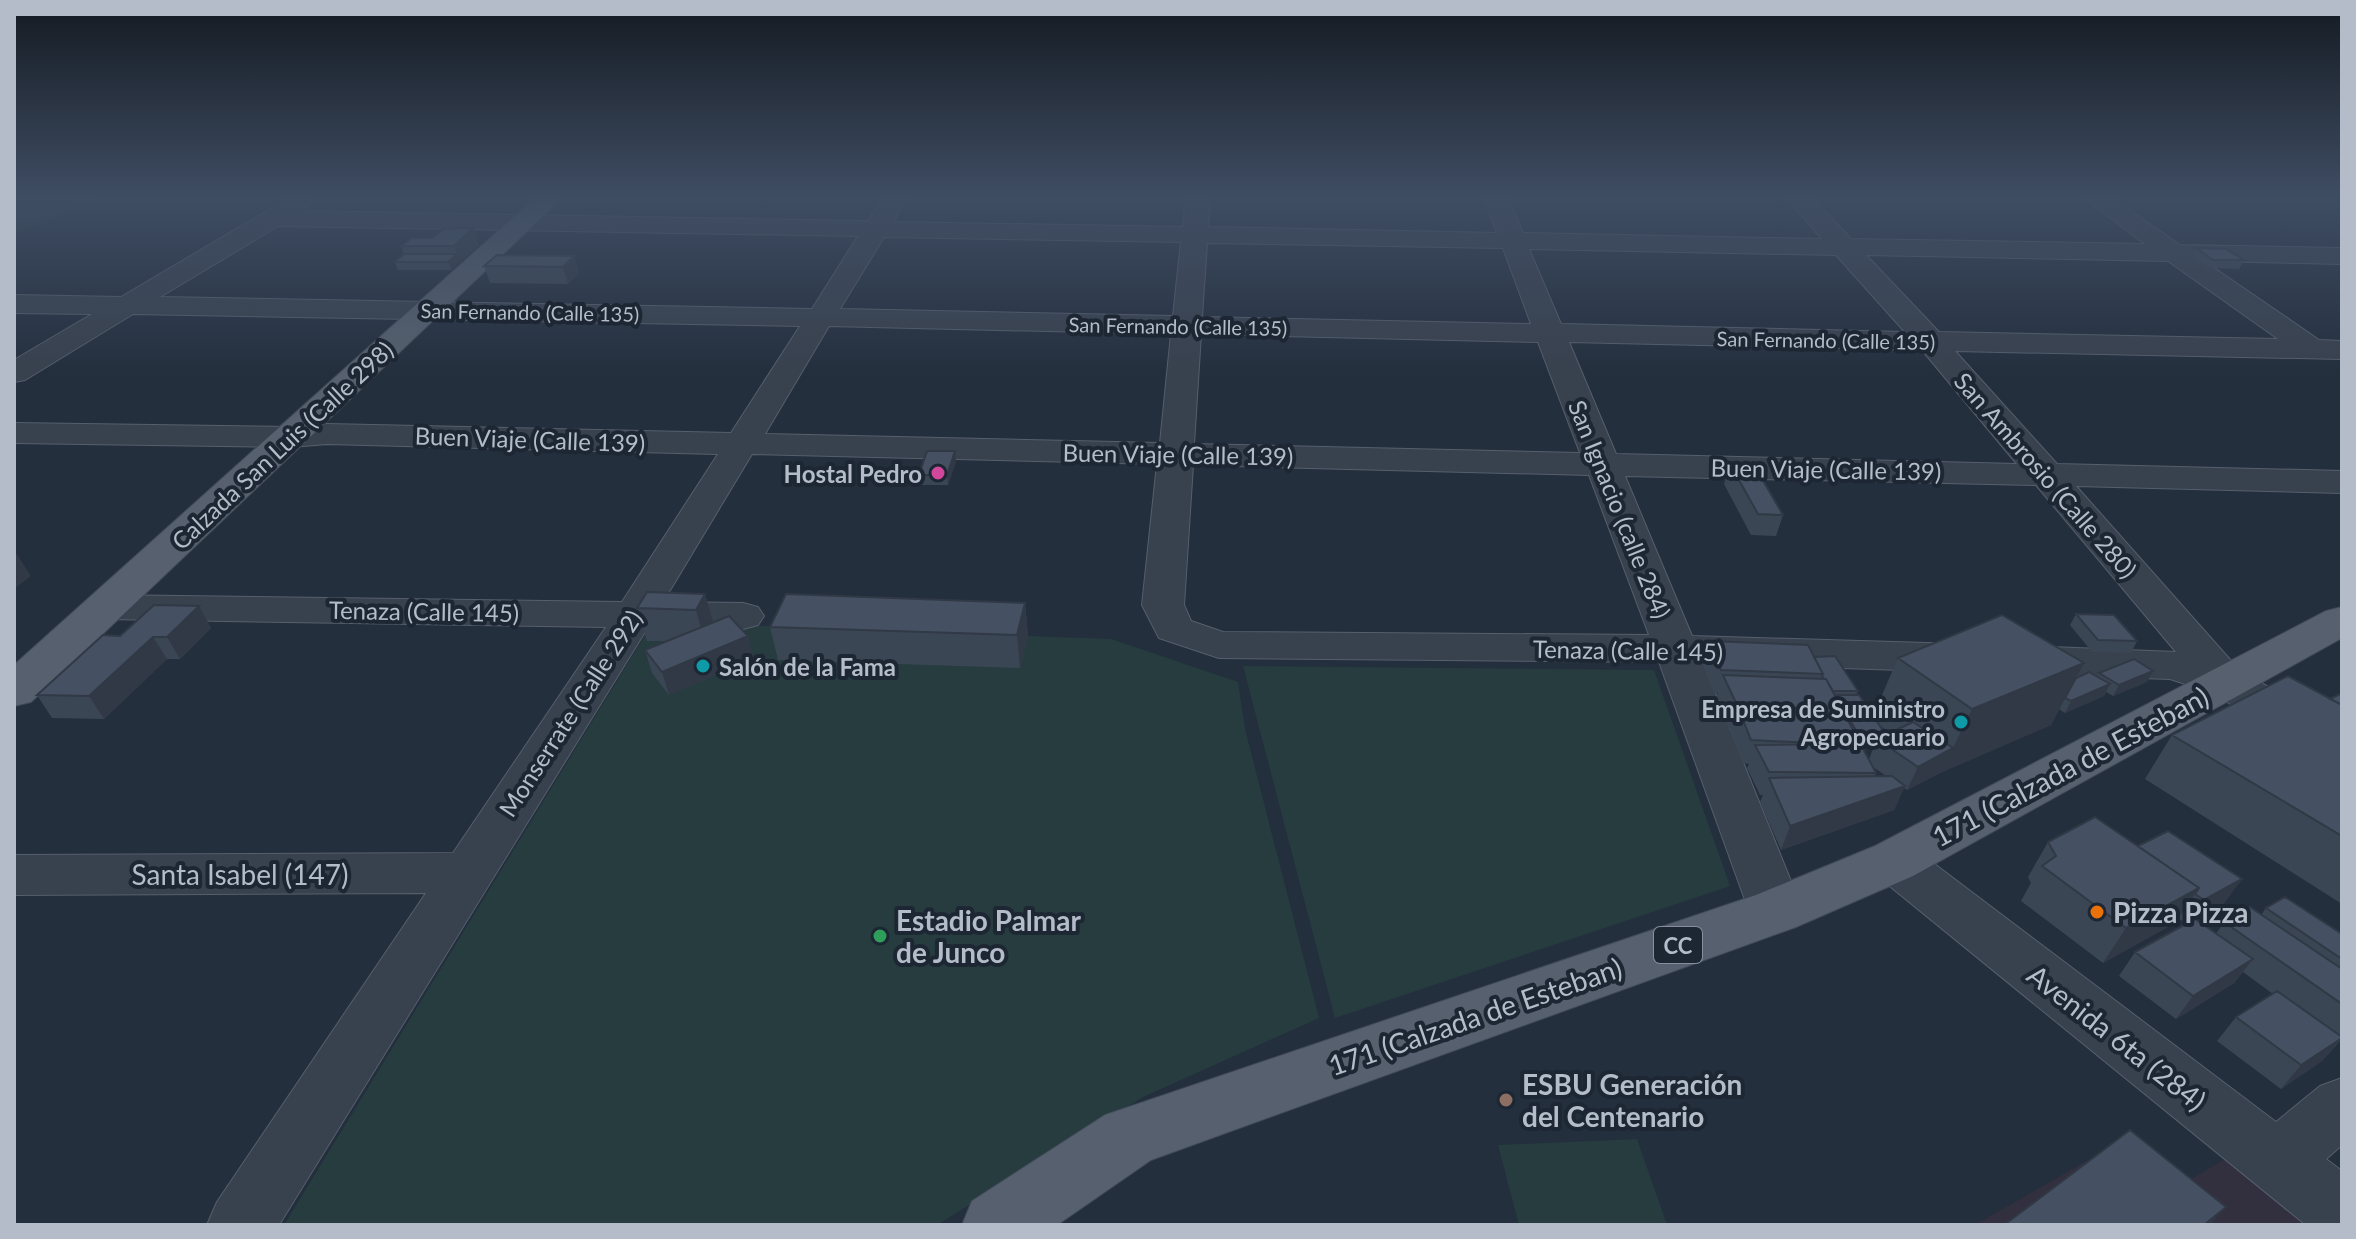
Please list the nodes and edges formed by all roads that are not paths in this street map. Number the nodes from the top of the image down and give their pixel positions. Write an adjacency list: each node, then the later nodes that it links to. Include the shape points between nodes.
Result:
1 (209, 256): 9 (street)
2 (487, 256): 10 (main road, Calzada San Luis (Calle 298))
3 (859, 256): 11 (street, Monserrate (Calle 292))
4 (1192, 256): 12 (street)
5 (1520, 256): 13 (street, San Ignacio (calle 284))
6 (1853, 256): 14 (street, San Ambrosio (Calle 280))
7 (2181, 256): 15 (street)
8 (14, 304): 9 (street, San Fernando (Calle 135))
9 (125, 306): 10 (street, San Fernando (Calle 135)); 18 (street)
10 (428, 310): 11 (street, San Fernando (Calle 135)); 20 (main road, Calzada San Luis (Calle 298))
11 (820, 318): 12 (street, San Fernando (Calle 135)); 21 (street, Monserrate (Calle 292))
12 (1187, 326): 13 (street, San Fernando (Calle 135)); 22 (street)
13 (1550, 334): 14 (street, San Fernando (Calle 135)); 23 (street, San Ignacio (calle 284))
14 (1931, 342): 15 (street, San Fernando (Calle 135)); 24 (street, San Ambrosio (Calle 280))
15 (2311, 349): 16 (street, San Fernando (Calle 135)); 17 (street)
16 (2342, 350)
17 (2342, 371)
18 (14, 373)
19 (14, 433): 20 (street, Buen Viaje (Calle 139))
20 (291, 437): 21 (street, Buen Viaje (Calle 139)); 26 (main road, Calzada San Luis (Calle 298))
21 (739, 445): 22 (street, Buen Viaje (Calle 139)); 27 (street, Monserrate (Calle 292))
22 (1175, 454): 23 (street, Buen Viaje (Calle 139)); 30 (street, Tenaza (Calle 145), via 1163,605 1174,629 1219,645)
23 (1601, 464): 24 (street, Buen Viaje (Calle 139)); 30 (street, San Ignacio (calle 284))
24 (2046, 475): 25 (street, Buen Viaje (Calle 139)); 31 (street, San Ambrosio (Calle 280))
25 (2342, 482)
26 (105, 607): 27 (street, Tenaza (Calle 145)); 32 (main road, Calzada San Luis (Calle 298))
27 (635, 614): 28 (street, Tenaza (Calle 145)); 35 (street, Monserrate (Calle 292))
28 (743, 616)
29 (2342, 620): 31 (main road, 171 (Calzada de Esteban) / CC)
30 (1676, 649): 31 (street, Tenaza (Calle 145), via 2174,665); 37 (street, San Ignacio (calle 284))
31 (2226, 682): 33 (street); 34 (main road, 171 (Calzada de Esteban) / CC)
32 (14, 691)
33 (2342, 748)
34 (1894, 861): 37 (main road, 171 (Calzada de Esteban) / CC); 39 (street, Avenida 6ta (284))
35 (465, 873): 36 (street, Santa Isabel (147)); 41 (street, Monserrate (Calle 292))
36 (14, 875)
37 (1776, 911): 42 (main road, 171 (Calzada de Esteban) / CC, via 1129,1137)
38 (2342, 1106): 39 (street)
39 (2276, 1162): 40 (street, Avenida 6ta (284))
40 (2342, 1212)
41 (241, 1225)
42 (997, 1225)

